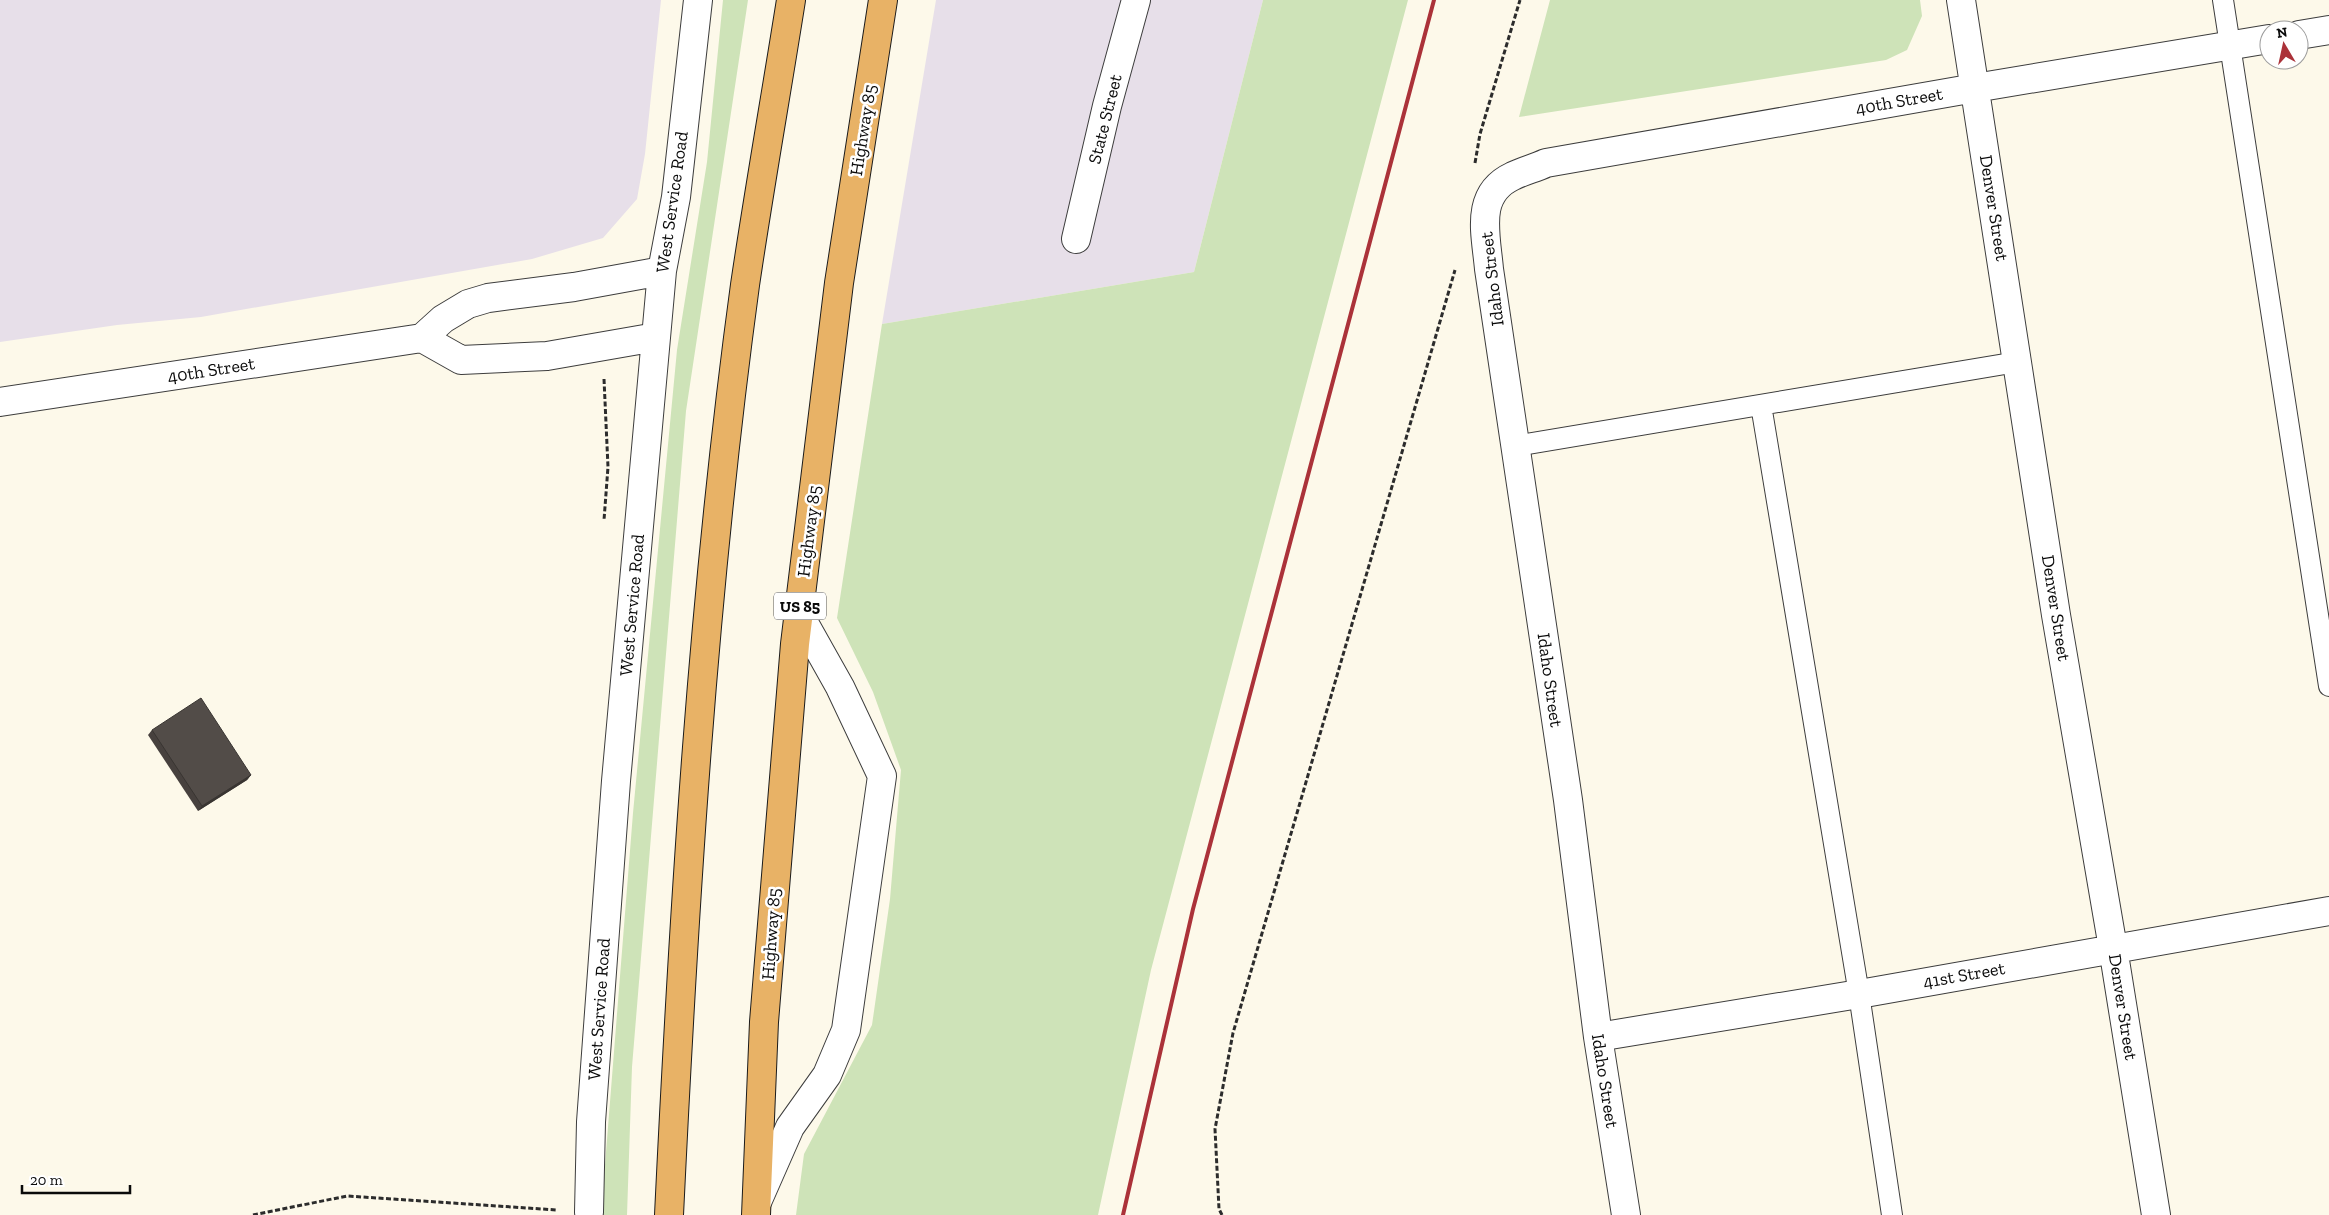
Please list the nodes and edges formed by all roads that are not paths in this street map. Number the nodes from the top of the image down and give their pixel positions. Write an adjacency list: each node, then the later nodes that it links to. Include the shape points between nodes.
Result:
1 (698, 0): 14 (street, West Service Road, via 676,197)
2 (791, 0): 29 (highway, via 746,284 722,479 689,848)
3 (883, 0): 21 (highway, Highway 85 / US 85, via 839,283)
4 (1136, 0): 13 (street, State Street)
5 (1961, 0): 11 (street, Denver Street)
6 (2223, 0): 10 (lane)
7 (2329, 30): 8 (street)
8 (2309, 33)
9 (2259, 42): 10 (street, 40th Street)
10 (2230, 46): 11 (street, 40th Street); 22 (lane)
11 (1975, 88): 12 (street, 40th Street, via 1546,163); 17 (street, Denver Street)
12 (1531, 169): 20 (street, Idaho Street, via 1511,176 1492,192 1484,211 1489,269)
13 (1076, 239)
14 (662, 271): 15 (street, West Service Road); 16 (street, via 488,298 468,304 443,318)
15 (656, 337): 16 (street, via 547,356 461,360); 28 (street, West Service Road, via 614,810 591,1122)
16 (422, 338): 18 (street, 40th Street)
17 (2017, 362): 19 (lane); 24 (street, Denver Street)
18 (0, 402)
19 (1761, 405): 20 (lane); 25 (lane)
20 (1515, 446): 26 (street, Idaho Street, via 1568,800)
21 (799, 614): 27 (highway, Highway 85 / US 85, via 764,1022); 27 (street, via 840,687 882,776 846,1030 827,1075 790,1127)
22 (2329, 686)
23 (2329, 911): 24 (street, 41st Street)
24 (2113, 948): 25 (street, 41st Street); 32 (street, Denver Street)
25 (1859, 994): 26 (street, 41st Street); 31 (lane)
26 (1598, 1037): 30 (street, Idaho Street)
27 (756, 1209)
28 (589, 1212)
29 (669, 1215)
30 (1626, 1215)
31 (1892, 1215)
32 (2156, 1215)

